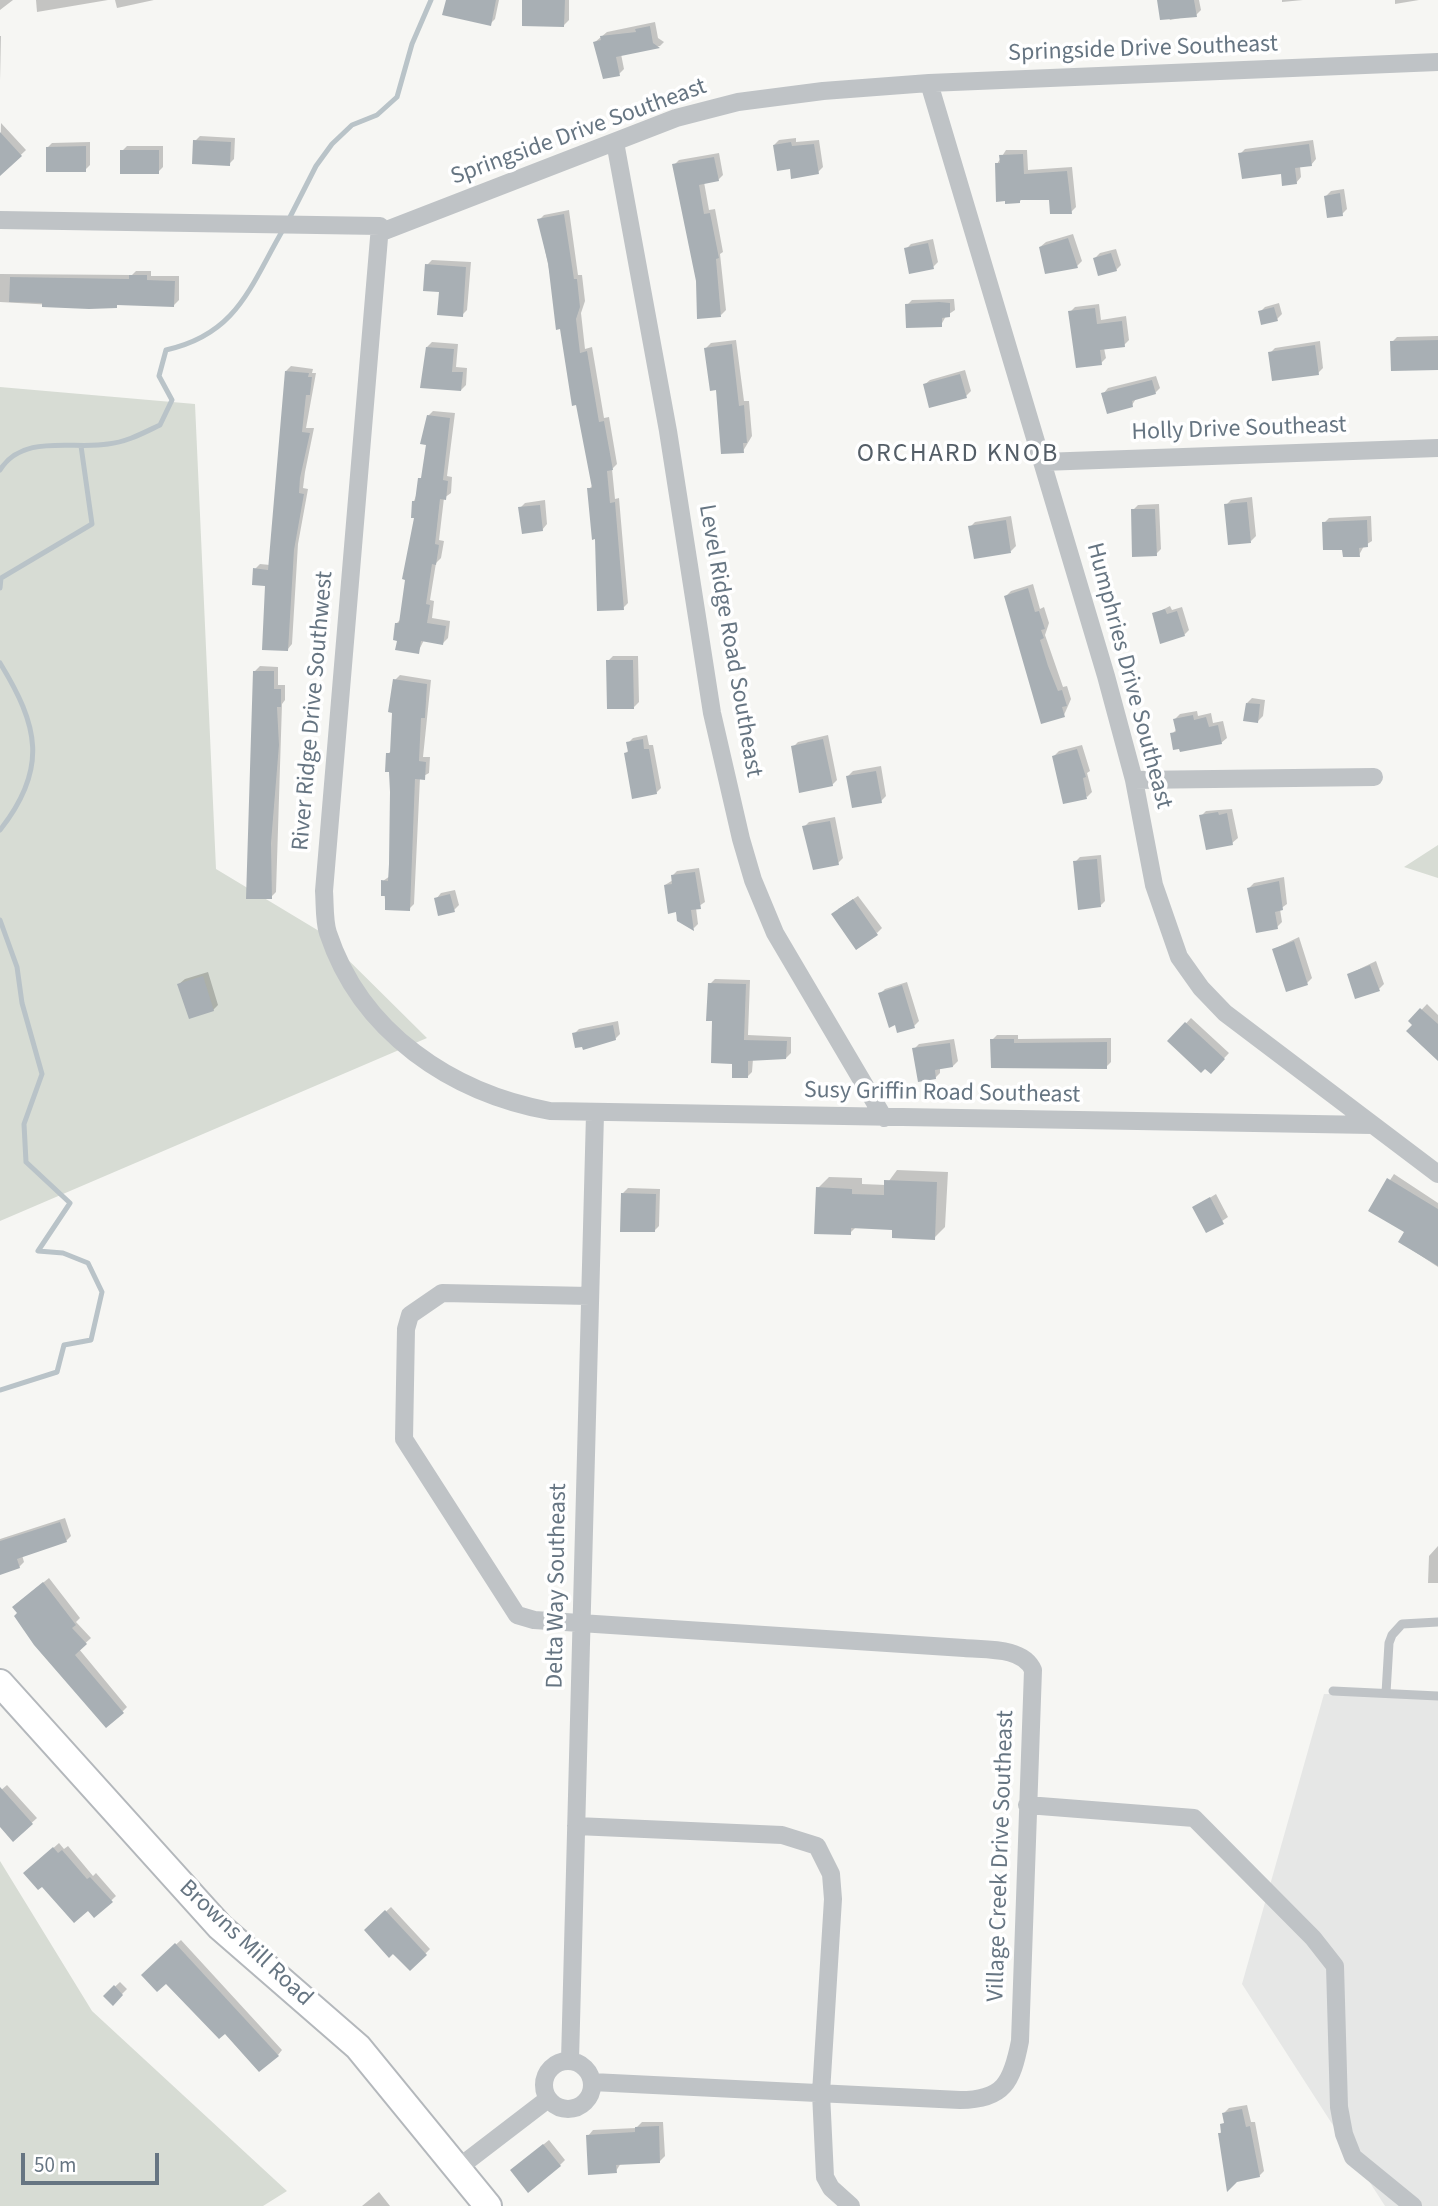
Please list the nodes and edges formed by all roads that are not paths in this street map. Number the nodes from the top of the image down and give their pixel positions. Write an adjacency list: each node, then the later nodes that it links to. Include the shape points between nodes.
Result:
1 (1438, 62): 2 (street, Springside Drive Southeast)
2 (929, 83): 3 (street, Springside Drive Southeast, via 738,102 676,118); 7 (street, Humphries Drive Southeast)
3 (615, 142): 5 (street, Springside Drive Southeast); 12 (street, Level Ridge Road Southeast, via 668,431 712,713 741,839 775,933)
4 (0, 220): 5 (street, via 380,226)
5 (379, 233): 10 (street, River Ridge Drive Southwest, via 324,891 328,931 347,976 378,1020 418,1056 464,1086)
6 (1438, 448): 7 (street, Holly Drive Southeast)
7 (1042, 462): 9 (street, Humphries Drive Southeast)
8 (1374, 777): 9 (street)
9 (1134, 780): 13 (street, Humphries Drive Southeast, via 1154,885 1179,957 1225,1013)
10 (513, 1104): 11 (street, Susy Griffin Road Southeast)
11 (595, 1114): 12 (street, Susy Griffin Road Southeast); 15 (street, Delta Way Southeast)
12 (884, 1118): 13 (street, Susy Griffin Road Southeast)
13 (1372, 1125): 14 (street, Humphries Drive Southeast)
14 (1438, 1174)
15 (590, 1296): 16 (street, Delta Way Southeast); 16 (street, Village Creek Drive Southeast, via 442,1293 410,1315 406,1329 404,1439 409,1450 517,1615)
16 (581, 1622): 22 (street, Village Creek Drive Southeast, via 1018,1654 1029,1660 1033,1670); 23 (street, Delta Way Southeast)
17 (1438, 1622): 20 (lane, via 1402,1624 1392,1635)
18 (0, 1682): 28 (street, Browns Mill Road, via 220,1927 358,2047)
19 (1333, 1691): 20 (lane)
20 (1386, 1693): 21 (lane)
21 (1438, 1696)
22 (1027, 1805): 26 (street, Village Creek Drive Southeast, via 1020,2041 1017,2060 1003,2087 983,2100); 31 (street, via 1194,1818 1313,1938 1335,1966 1339,2107 1344,2134 1353,2157)
23 (576, 1826): 24 (street, Delta Way Southeast); 26 (street, via 782,1835 817,1846 831,1874 833,1899)
24 (570, 2060): 25 (street, via 585,2067); 27 (street, via 549,2069 543,2084)
25 (592, 2082): 26 (street, Village Creek Drive Southeast); 27 (street, via 589,2097 577,2107 561,2108)
26 (821, 2093): 30 (street, via 825,2177)
27 (548, 2099): 28 (street)
28 (458, 2168): 29 (street, Browns Mill Road)
29 (488, 2206)
30 (850, 2206)
31 (1413, 2206)

